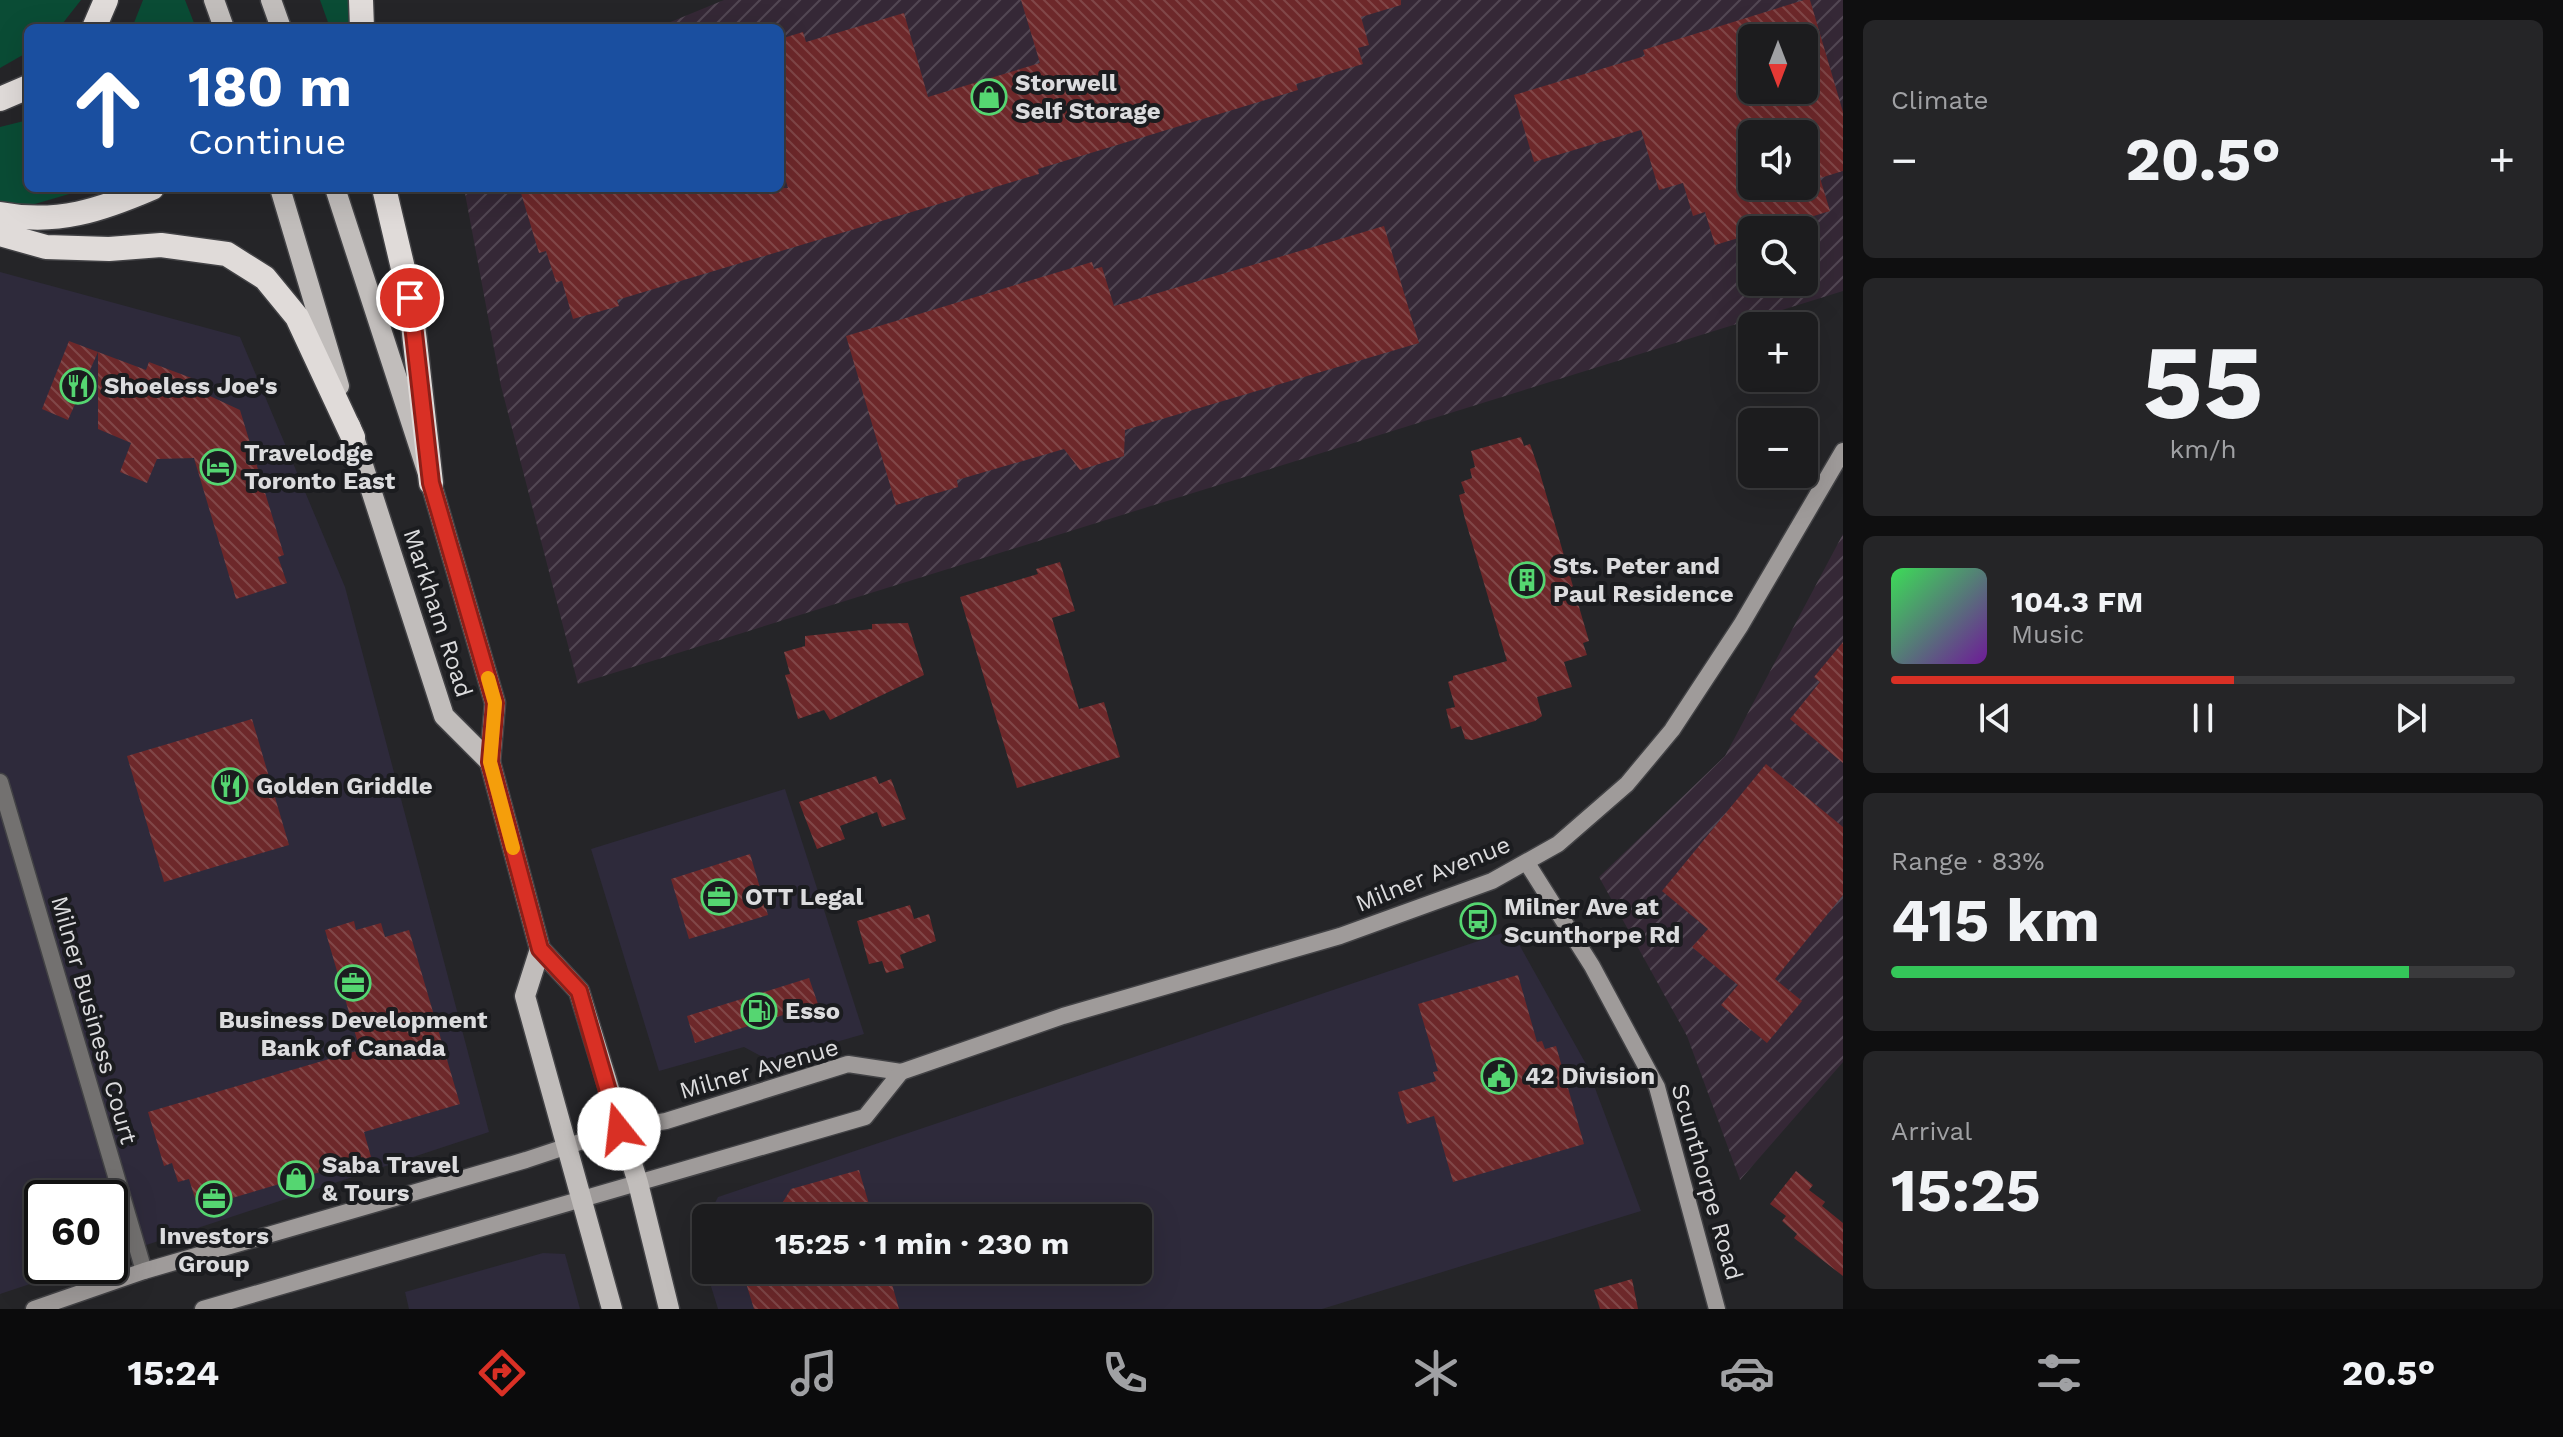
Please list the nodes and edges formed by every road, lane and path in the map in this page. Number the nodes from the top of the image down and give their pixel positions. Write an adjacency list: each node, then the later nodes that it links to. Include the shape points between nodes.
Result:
1 (106, 0): 5 (highway)
2 (214, 0): 6 (main road)
3 (271, 0): 7 (main road)
4 (361, 0): 8 (highway)
5 (96, 24)
6 (223, 24)
7 (280, 24)
8 (362, 24)
9 (24, 89): 10 (highway)
10 (0, 99)
11 (143, 192): 15 (highway, via 96,212 27,219)
12 (281, 192): 17 (main road, Markham Road)
13 (336, 192): 19 (main road, Markham Road)
14 (385, 192): 19 (highway, via 410,298)
15 (0, 214)
16 (0, 234): 17 (highway, via 46,247 161,245 227,254 265,278 297,317)
17 (353, 437): 20 (main road, Markham Road, via 444,716)
18 (1843, 451): 22 (main road, Milner Avenue, via 1672,730 1627,784 1558,844)
19 (431, 483): 20 (main road, Markham Road, via 495,703)
20 (490, 762): 23 (main road, Markham Road)
21 (0, 782): 29 (street, Milner Business Court)
22 (1527, 863): 24 (main road, Milner Avenue, via 1340,936 1063,1016); 34 (main road, Scunthorpe Road, via 1592,966 1657,1087)
23 (540, 949): 25 (main road, Markham Road, via 579,991); 26 (main road, via 525,996)
24 (901, 1072): 25 (main road, Milner Avenue, via 848,1064 666,1121); 27 (main road, via 865,1117)
25 (619, 1129): 26 (main road, Milner Avenue); 27 (main road, Markham Road)
26 (568, 1146): 28 (main road); 29 (main road, Milner Avenue)
27 (638, 1183): 28 (main road); 33 (main road, Markham Road)
28 (584, 1201): 31 (main road); 32 (main road)
29 (144, 1271): 30 (main road, Milner Avenue)
30 (34, 1309)
31 (203, 1309)
32 (612, 1309)
33 (669, 1309)
34 (1717, 1309)

